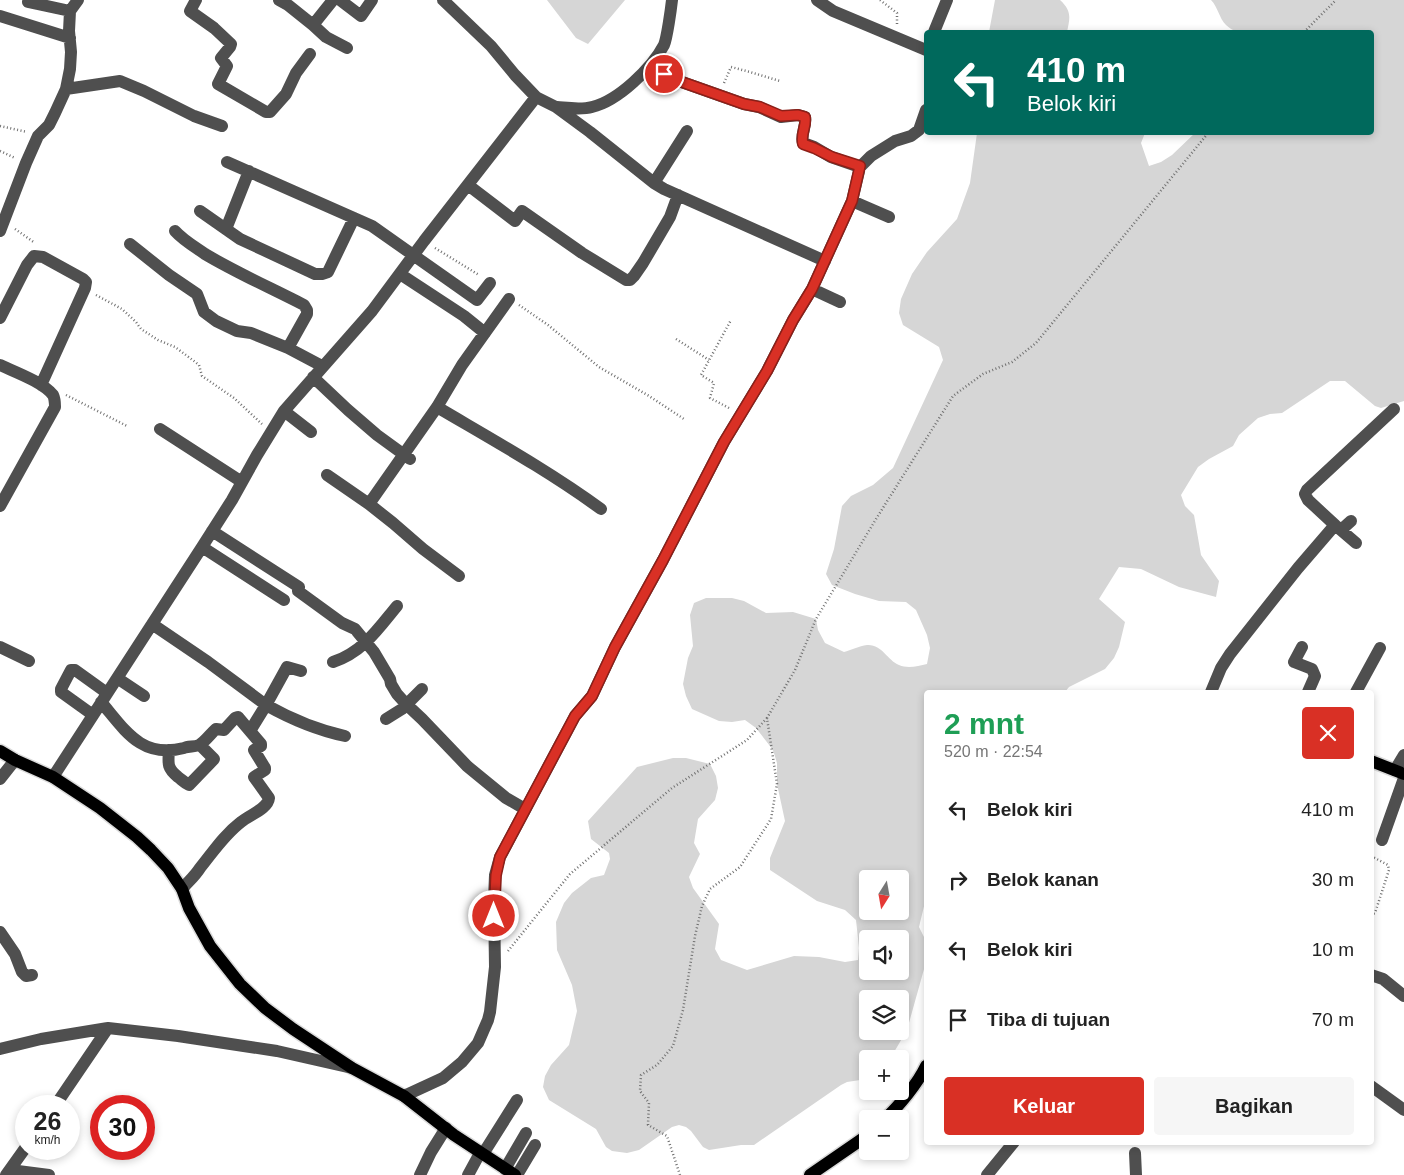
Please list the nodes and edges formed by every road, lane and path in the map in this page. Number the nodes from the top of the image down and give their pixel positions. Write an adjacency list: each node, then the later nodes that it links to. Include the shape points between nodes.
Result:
1 (78, 0): 15 (street)
2 (196, 0): 24 (street, via 190,11 231,44 221,58 227,68 219,85 266,112 270,112 286,94)
3 (279, 0): 14 (street)
4 (333, 0): 17 (street)
5 (340, 0): 6 (street, via 361,16)
6 (372, 0)
7 (443, 0): 29 (street, via 491,46)
8 (818, 0): 20 (street, via 833,11)
9 (880, 0): 20 (path, via 897,13)
10 (947, 0): 18 (street)
11 (1336, 0): 19 (path)
12 (669, 1): 25 (street, via 664,44)
13 (28, 2): 15 (street)
14 (298, 5): 17 (street)
15 (70, 11): 21 (street)
16 (0, 16): 21 (street)
17 (314, 25): 22 (street, via 326,37)
18 (935, 30)
19 (1306, 30)
20 (892, 36): 23 (street)
21 (70, 38): 27 (street)
22 (348, 48)
23 (924, 49)
24 (310, 54)
25 (649, 67): 28 (street); 30 (street, via 614,97 593,107)
26 (780, 81): 28 (path, via 731,67)
27 (66, 88): 33 (street, via 120,81); 36 (street, via 52,119)
28 (719, 94): 40 (street, via 781,116 805,117 803,144)
29 (536, 97): 30 (street); 43 (street)
30 (556, 107): 42 (street)
31 (924, 116): 40 (street, via 919,130 895,141)
32 (0, 126): 36 (path)
33 (222, 126)
34 (687, 131): 42 (street)
35 (1207, 135): 112 (path, via 1036,343 1012,362 983,374 953,396 816,619 796,670)
36 (38, 136): 39 (street)
37 (0, 151): 39 (path)
38 (227, 162): 41 (street)
39 (26, 163): 50 (street)
40 (860, 166): 45 (street)
41 (249, 171): 48 (street); 49 (street)
42 (654, 183): 44 (street)
43 (468, 185): 44 (street, via 515,221 522,211 626,280 630,280 644,263 670,217); 52 (street)
44 (678, 195): 55 (street)
45 (852, 201): 47 (street); 55 (street)
46 (200, 211): 49 (street)
47 (889, 217)
48 (354, 218): 49 (street, via 328,272 322,274 308,272); 54 (street, via 372,226)
49 (226, 229)
50 (0, 231)
51 (175, 231): 66 (street, via 226,266 304,305 307,314)
52 (424, 241): 54 (street); 57 (path)
53 (130, 244): 66 (street, via 197,294 204,312 216,321)
54 (414, 255): 56 (street); 57 (street, via 477,300)
55 (824, 261): 58 (street)
56 (400, 274): 64 (street); 69 (street, via 372,311)
57 (490, 283)
58 (812, 289): 61 (street); 75 (street)
59 (94, 294): 78 (path, via 122,309 141,329 194,361 199,365 202,376)
60 (509, 299): 64 (street); 76 (path, via 548,325 599,367)
61 (840, 302)
62 (0, 318): 71 (street, via 34,256 43,257 86,282)
63 (731, 320): 67 (path)
64 (485, 333): 72 (street)
65 (676, 339): 67 (path)
66 (288, 348): 69 (street)
67 (709, 360): 75 (path, via 701,375 714,383 710,398)
68 (0, 365): 71 (street)
69 (322, 366): 70 (street)
70 (313, 377): 74 (street); 80 (street, via 377,435)
71 (41, 385): 84 (street, via 53,396 55,407)
72 (437, 407): 80 (street); 85 (street)
73 (1394, 409): 87 (street, via 1305,494)
74 (284, 411): 78 (street); 79 (street)
75 (740, 414): 125 (street, via 592,696 575,716)
76 (684, 419)
77 (160, 429): 82 (street)
78 (272, 430): 82 (street)
79 (311, 432)
80 (407, 457): 83 (street)
81 (327, 475): 83 (street)
82 (242, 482): 88 (street)
83 (369, 504): 91 (street)
84 (0, 506)
85 (602, 509)
86 (1352, 520): 87 (street)
87 (1338, 528): 89 (street); 104 (street, via 1298,568 1230,654)
88 (212, 531): 90 (street); 95 (street, via 299,587 298,591 355,629)
89 (1356, 543)
90 (202, 547): 92 (street); 94 (street)
91 (459, 576)
92 (284, 600)
93 (397, 606): 95 (street)
94 (152, 624): 102 (street); 110 (street)
95 (366, 641): 100 (street, via 349,656); 109 (street)
96 (0, 647): 99 (street)
97 (1302, 647): 105 (street, via 1294,662 1312,669 1315,676)
98 (1380, 648): 106 (street)
99 (29, 661)
100 (333, 662)
101 (301, 670): 110 (street, via 288,661)
102 (117, 678): 107 (street); 108 (street)
103 (422, 689): 109 (street)
104 (1212, 690)
105 (1309, 690)
106 (1357, 690)
107 (144, 696)
108 (104, 697): 111 (street); 111 (street, via 75,670 71,670 61,692); 117 (street, via 125,731 139,744)
109 (406, 704): 113 (street); 125 (street, via 468,766 506,798)
110 (266, 705): 114 (street); 115 (street, via 306,725)
111 (93, 715): 123 (street)
112 (766, 718): 131 (path, via 747,740 672,788 570,874); 159 (path, via 777,784 771,819 740,868 710,889 702,906 673,1046 657,1065 641,1074 640,1091 649,1103 648,1125 667,1136)
113 (386, 719)
114 (250, 731): 116 (street, via 235,718 226,729 216,729); 128 (street, via 261,744 254,750 266,769 254,777 269,802 227,834)
115 (345, 736)
116 (200, 745): 117 (street); 117 (street, via 214,759 189,785 169,768)
117 (169, 750)
118 (0, 751): 120 (main road)
119 (1404, 755): 122 (street)
120 (15, 760): 123 (main road); 124 (street)
121 (1374, 762): 122 (main road)
122 (1401, 774): 126 (street)
123 (53, 777): 128 (main road, via 137,837 168,868)
124 (0, 779)
125 (525, 809): 131 (street, via 498,864 494,900)
126 (1382, 840)
127 (1374, 858): 129 (path, via 1388,865 1390,870)
128 (182, 889): 138 (main road, via 210,946 240,984 293,1029)
129 (1374, 914)
130 (0, 932): 132 (street, via 15,954 22,972 26,976)
131 (495, 966): 142 (street, via 490,1012 478,1043 443,1078)
132 (32, 975)
133 (1377, 977): 134 (street); 135 (street)
134 (1404, 983)
135 (1404, 996)
136 (108, 1028): 137 (street); 138 (street, via 277,1051); 141 (street)
137 (0, 1049)
138 (352, 1068): 142 (main road)
139 (924, 1070): 144 (main road)
140 (1374, 1088): 145 (street)
141 (62, 1095)
142 (404, 1096): 146 (main road)
143 (517, 1100): 152 (street)
144 (895, 1110)
145 (1404, 1110)
146 (446, 1128): 152 (main road); 157 (street)
147 (526, 1133): 155 (street)
148 (859, 1141): 160 (main road)
149 (535, 1145): 155 (street)
150 (1012, 1145): 161 (street)
151 (1134, 1153): 162 (street)
152 (481, 1154): 155 (main road); 158 (street)
153 (17, 1160): 154 (street)
154 (8, 1172): 156 (street)
155 (512, 1173)
156 (49, 1175)
157 (420, 1175)
158 (468, 1175)
159 (680, 1175)
160 (810, 1175)
161 (987, 1175)
162 (1136, 1175)

